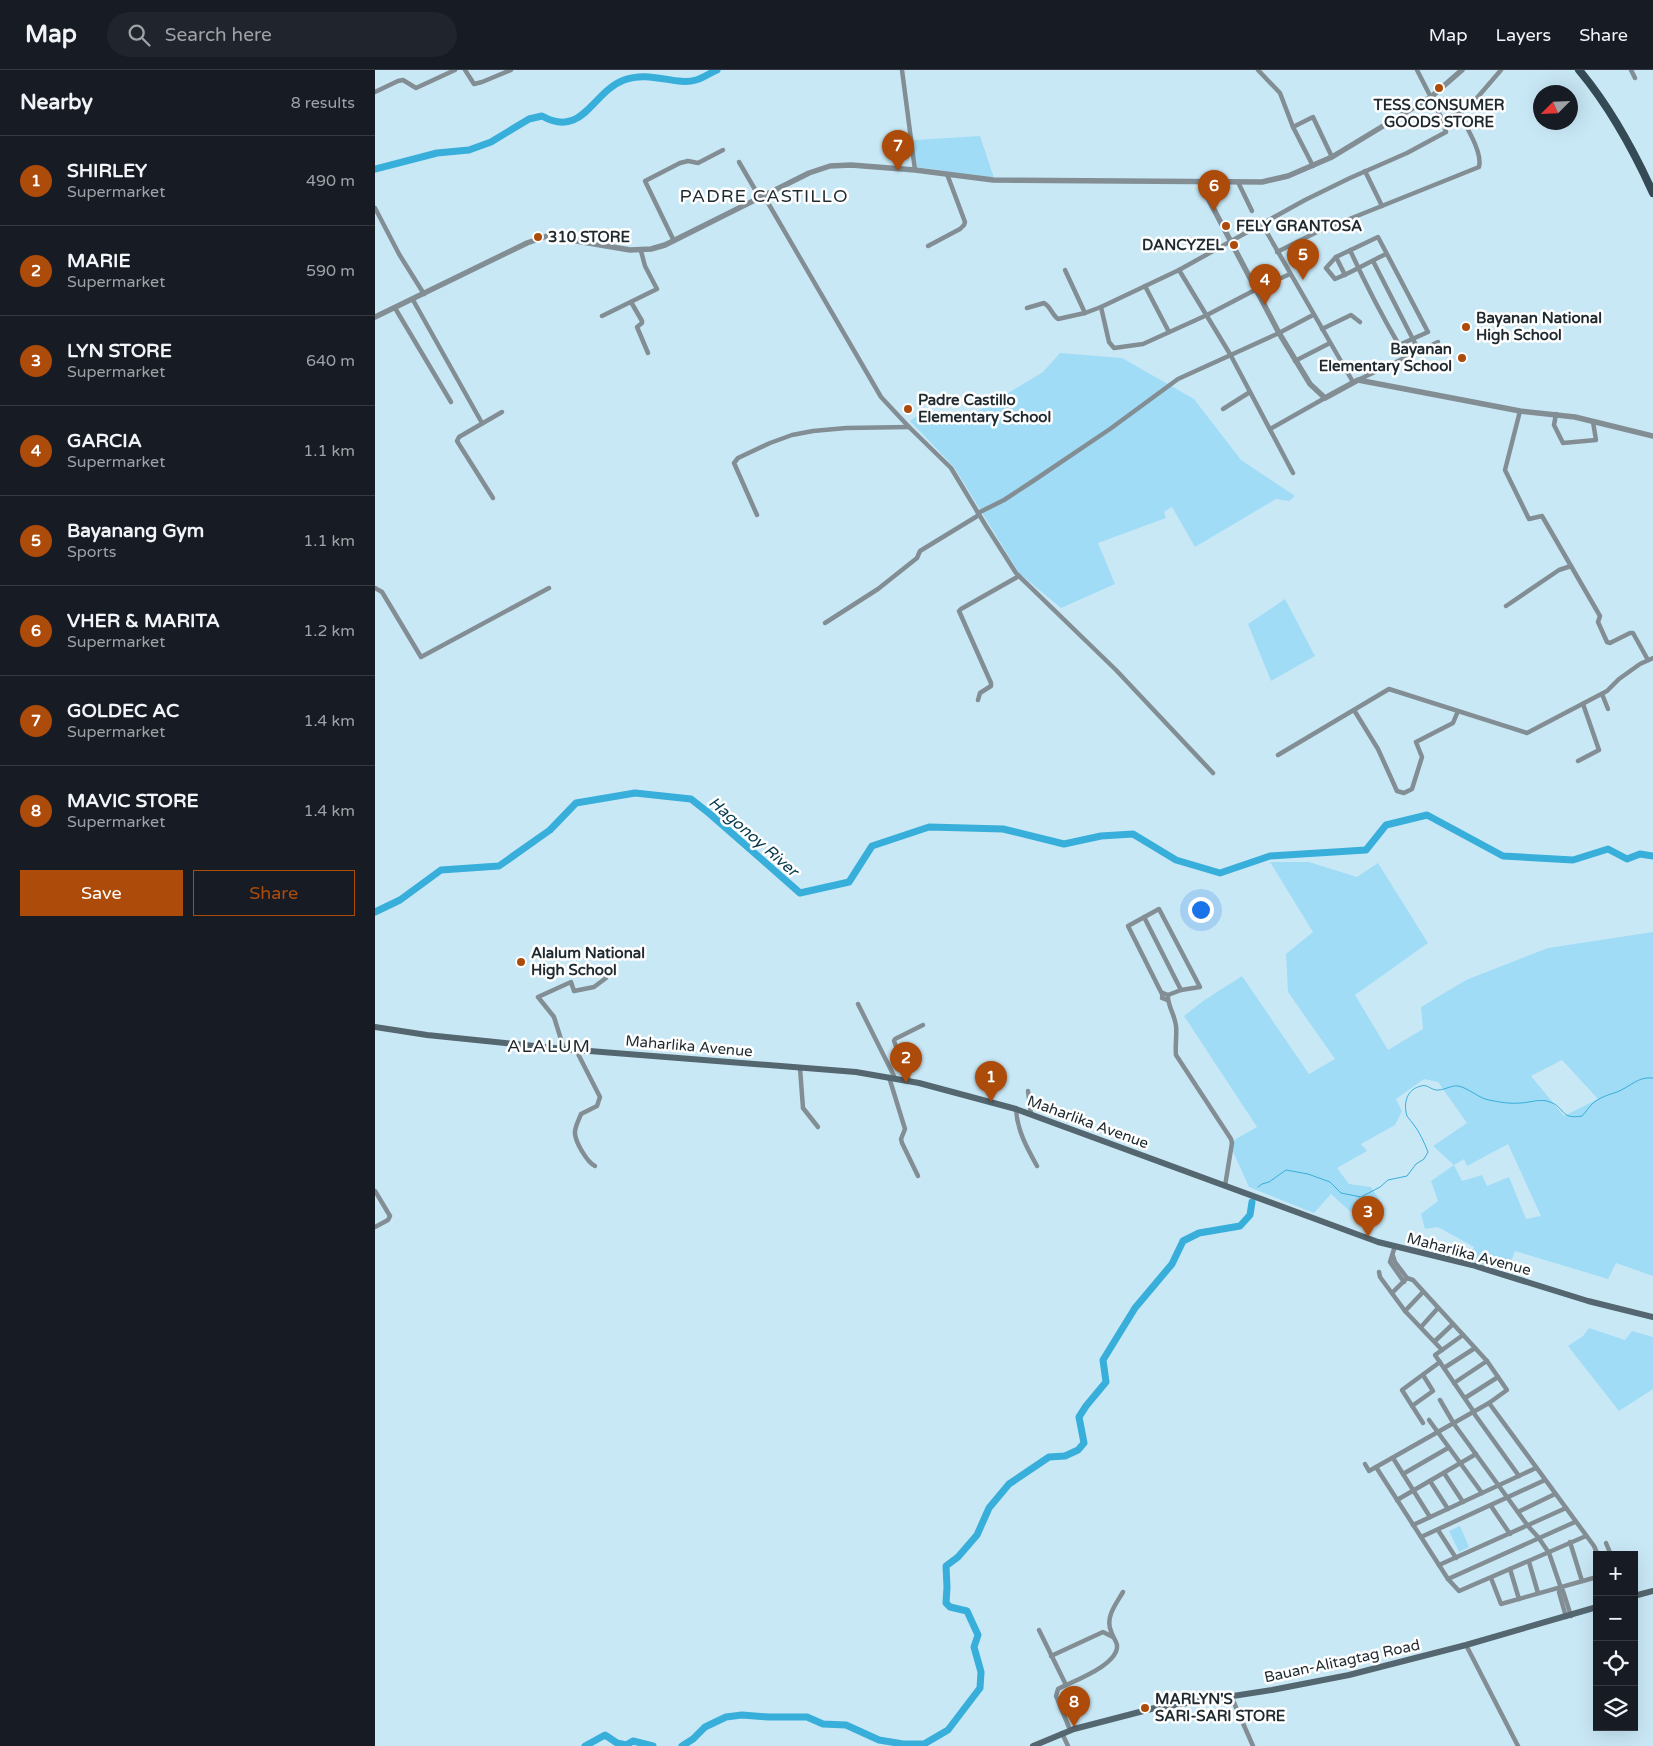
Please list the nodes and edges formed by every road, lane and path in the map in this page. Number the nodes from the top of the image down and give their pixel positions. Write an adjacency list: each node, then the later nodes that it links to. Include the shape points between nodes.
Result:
1 (455, 70): 12 (street, via 416,88 403,80)
2 (465, 70): 3 (street, via 474,84)
3 (511, 70)
4 (902, 70): 21 (street)
5 (1258, 70): 16 (street, via 1280,93)
6 (1417, 70): 13 (street)
7 (1462, 70): 13 (street)
8 (1501, 70): 14 (street, via 1474,102)
9 (1579, 70): 26 (main road, via 1622,131)
10 (1631, 70): 11 (street)
11 (1635, 78)
12 (375, 92)
13 (1431, 96): 15 (street); 18 (street)
14 (1459, 113): 15 (street); 28 (street, via 1479,154 1479,167)
15 (1443, 119): 22 (street, via 1446,132)
16 (1293, 127): 18 (street, via 1313,117); 20 (street)
17 (723, 150): 32 (street, via 698,163 680,163 645,181)
18 (1332, 157): 20 (street)
19 (739, 162): 27 (street)
20 (1313, 166): 24 (street, via 1262,182)
21 (915, 170): 23 (street); 27 (street, via 829,166)
22 (1365, 171): 28 (street); 31 (street)
23 (947, 174): 25 (street, via 993,180); 34 (street, via 965,222)
24 (1238, 182): 25 (street); 30 (street)
25 (1200, 183): 33 (street)
26 (1653, 193)
27 (762, 197): 32 (street); 80 (street, via 881,397)
28 (1382, 206): 37 (street)
29 (375, 208): 48 (street)
30 (1252, 211)
31 (1262, 224): 33 (street); 37 (street)
32 (673, 240): 36 (street)
33 (1230, 241): 43 (street); 47 (street)
34 (928, 246)
35 (1350, 250): 38 (street, via 1377,237); 39 (street); 41 (street)
36 (641, 251): 48 (street, via 547,236); 50 (street, via 657,289)
37 (1277, 252): 44 (street)
38 (1386, 254): 40 (street); 63 (street, via 1428,332)
39 (1336, 256): 45 (street); 45 (street, via 1325,268 1335,279)
40 (1373, 261): 41 (street); 63 (street)
41 (1358, 268): 45 (street); 63 (street, via 1399,345)
42 (1065, 270): 54 (street)
43 (1179, 270): 46 (street); 55 (street)
44 (1290, 274): 47 (street); 56 (street)
45 (1345, 275)
46 (1145, 286): 51 (street); 61 (street)
47 (1255, 290): 55 (street); 62 (street)
48 (424, 294): 49 (street)
49 (413, 300): 52 (street); 79 (street)
50 (631, 302): 57 (street); 67 (street, via 642,321 637,328)
51 (1101, 307): 54 (street); 61 (street, via 1109,342 1114,348 1143,344)
52 (395, 308): 58 (street); 73 (street)
53 (1027, 308): 54 (street, via 1043,303 1058,319)
54 (1085, 314)
55 (1207, 315): 61 (street); 68 (street)
56 (1313, 315): 60 (street); 62 (street)
57 (602, 316)
58 (375, 317)
59 (1360, 322): 60 (street, via 1351,315)
60 (1322, 329): 65 (street)
61 (1169, 332)
62 (1279, 333): 68 (street); 69 (street)
63 (1413, 339): 66 (street)
64 (1438, 342): 66 (street)
65 (1330, 343): 69 (street); 70 (street)
66 (1419, 351): 70 (street)
67 (649, 353)
68 (1231, 354): 71 (street); 86 (street, via 1178,379 1033,482)
69 (1295, 361): 72 (street, via 1310,384)
70 (1355, 381): 72 (street); 75 (street)
71 (1251, 392): 74 (street); 81 (street)
72 (1325, 398): 81 (street)
73 (451, 402)
74 (1223, 409)
75 (1520, 411): 77 (street); 87 (street, via 1505,470 1529,519 1542,516)
76 (502, 412): 79 (street)
77 (1556, 414): 78 (street); 78 (street, via 1554,425 1563,443 1596,440)
78 (1593, 422): 82 (street)
79 (483, 423): 84 (street, via 457,441)
80 (909, 427): 85 (street, via 813,431 791,435 738,458 734,463); 86 (street, via 951,468)
81 (1270, 430): 83 (street)
82 (1653, 436)
83 (1293, 473)
84 (493, 498)
85 (757, 514)
86 (979, 514): 88 (street); 92 (street, via 920,551 917,558 878,589)
87 (1571, 566): 91 (street, via 1559,570); 93 (street, via 1600,616 1598,622 1607,642 1631,633)
88 (1019, 576): 95 (street, via 959,611 991,683); 102 (street, via 1116,670)
89 (375, 588): 90 (street, via 382,592 421,657)
90 (549, 588)
91 (1506, 606)
92 (825, 623)
93 (1651, 659): 94 (street)
94 (1601, 694): 96 (street); 97 (street)
95 (978, 700)
96 (1583, 704): 99 (street, via 1527,733); 101 (street, via 1599,750)
97 (1608, 709)
98 (1354, 710): 99 (street, via 1389,689); 99 (street, via 1378,749 1397,791 1403,793 1412,790 1422,757 1416,742 1453,722); 100 (street)
99 (1457, 711)
100 (1278, 755)
101 (1578, 760)
102 (1213, 773)
103 (1144, 917): 105 (street); 105 (street, via 1160,910 1200,987); 106 (street, via 1127,926 1162,994)
104 (603, 968): 110 (street, via 606,978 594,987 575,991 571,982 538,998 554,1017)
105 (1181, 990): 106 (street)
106 (1168, 997): 122 (street, via 1176,1028 1176,1055 1231,1139)
107 (858, 1004): 113 (street)
108 (923, 1025): 114 (street, via 894,1041)
109 (375, 1027): 110 (main road, Maharlika Avenue)
110 (564, 1049): 111 (main road, Maharlika Avenue)
111 (576, 1050): 112 (main road, Maharlika Avenue); 119 (street, via 600,1097 597,1106 581,1114 575,1133 584,1155)
112 (800, 1068): 113 (main road, Maharlika Avenue); 118 (street, via 803,1108)
113 (892, 1078): 114 (main road, Maharlika Avenue); 121 (street, via 905,1129 902,1143)
114 (909, 1081): 116 (main road, Maharlika Avenue)
115 (1028, 1090): 117 (street)
116 (1016, 1109): 117 (main road, Maharlika Avenue); 120 (street, via 1016,1120 1024,1142)
117 (1031, 1114): 122 (main road, Maharlika Avenue)
118 (818, 1127)
119 (595, 1166)
120 (1037, 1166)
121 (918, 1176)
122 (1225, 1186): 125 (main road, Maharlika Avenue)
123 (375, 1191): 124 (street, via 390,1216)
124 (375, 1227)
125 (1395, 1246): 127 (street, via 1395,1263); 132 (main road, Maharlika Avenue)
126 (1379, 1272): 129 (street, via 1379,1277)
127 (1406, 1280): 128 (street, via 1413,1280); 129 (street)
128 (1423, 1292): 130 (street); 131 (street)
129 (1392, 1293): 131 (street)
130 (1438, 1308): 133 (street); 134 (street)
131 (1405, 1311): 134 (street)
132 (1653, 1317)
133 (1453, 1324): 135 (street); 136 (street)
134 (1421, 1327): 136 (street)
135 (1463, 1335): 137 (street); 138 (street)
136 (1435, 1341): 138 (street)
137 (1475, 1348): 139 (street); 141 (street)
138 (1442, 1350): 140 (street, via 1435,1355)
139 (1487, 1361): 143 (street); 144 (street)
140 (1440, 1362): 141 (street); 142 (street)
141 (1444, 1368): 144 (street)
142 (1423, 1375): 148 (street, via 1433,1391); 148 (street, via 1402,1390)
143 (1498, 1377): 145 (street); 147 (street, via 1507,1390)
144 (1454, 1383): 145 (street)
145 (1465, 1398): 149 (street)
146 (1440, 1400): 150 (street)
147 (1489, 1403): 149 (street); 158 (street)
148 (1413, 1406): 151 (street)
149 (1473, 1412): 150 (street); 161 (street)
150 (1454, 1424): 151 (street); 153 (street)
151 (1437, 1433): 152 (street); 154 (street)
152 (1448, 1448): 156 (street); 160 (street)
153 (1476, 1454): 156 (street); 164 (street)
154 (1393, 1458): 157 (street); 160 (street)
155 (1365, 1464): 157 (street, via 1369,1471)
156 (1459, 1464): 159 (street); 166 (street)
157 (1376, 1467): 169 (street)
158 (1536, 1468): 161 (street); 162 (street)
159 (1444, 1473): 163 (street); 170 (street)
160 (1403, 1474): 165 (street)
161 (1519, 1476): 164 (street)
162 (1545, 1480): 167 (street); 168 (street)
163 (1429, 1481): 165 (street); 173 (street)
164 (1499, 1486): 166 (street); 168 (street)
165 (1413, 1490): 169 (street); 175 (street)
166 (1482, 1493): 170 (street)
167 (1555, 1494): 172 (street); 174 (street)
168 (1508, 1499): 171 (street); 174 (street)
169 (1397, 1500): 177 (street)
170 (1463, 1502): 173 (street)
171 (1491, 1506): 179 (street); 180 (street)
172 (1565, 1508): 176 (street); 178 (street)
173 (1448, 1509): 175 (street)
174 (1518, 1512): 178 (street)
175 (1431, 1517): 177 (street)
176 (1575, 1522): 181 (street); 183 (street)
177 (1413, 1525): 182 (street)
178 (1528, 1526): 180 (street); 183 (street)
179 (1438, 1530): 182 (street); 189 (street)
180 (1510, 1534): 189 (street)
181 (1586, 1536): 184 (street); 186 (street)
182 (1421, 1537): 191 (street)
183 (1539, 1537): 188 (street); 195 (street)
184 (1570, 1542): 188 (street); 196 (street)
185 (1606, 1544): 187 (street)
186 (1595, 1551)
187 (1609, 1551)
188 (1549, 1552): 190 (street); 197 (street)
189 (1456, 1558): 191 (street)
190 (1529, 1562): 192 (street); 200 (street)
191 (1439, 1565): 195 (street)
192 (1511, 1570): 193 (street); 202 (street)
193 (1491, 1578): 195 (street, via 1459,1591); 202 (street, via 1501,1604)
194 (1593, 1578): 196 (street)
195 (1448, 1579)
196 (1582, 1581): 197 (street)
197 (1561, 1588): 200 (street); 204 (street, via 1559,1592)
198 (1653, 1590): 201 (main road)
199 (1123, 1592): 206 (street, via 1110,1616)
200 (1538, 1593): 202 (street)
201 (1638, 1595)
202 (1519, 1599)
203 (1593, 1608): 204 (main road, Bauan-Alitagtag Road)
204 (1569, 1616): 207 (main road, Bauan-Alitagtag Road)
205 (1039, 1630): 208 (street)
206 (1113, 1637): 208 (street, via 1103,1632); 209 (street, via 1117,1650 1108,1664)
207 (1466, 1646): 210 (main road, Bauan-Alitagtag Road, via 1349,1675); 216 (street)
208 (1051, 1656): 209 (street)
209 (1066, 1685): 211 (street, via 1058,1689 1056,1696)
210 (1231, 1696): 211 (main road, Bauan-Alitagtag Road, via 1155,1708); 215 (street)
211 (1070, 1730): 212 (main road, Bauan-Alitagtag Road)
212 (1062, 1733): 213 (main road, Bauan-Alitagtag Road); 214 (street)
213 (1033, 1746)
214 (1067, 1746)
215 (1253, 1746)
216 (1518, 1746)

